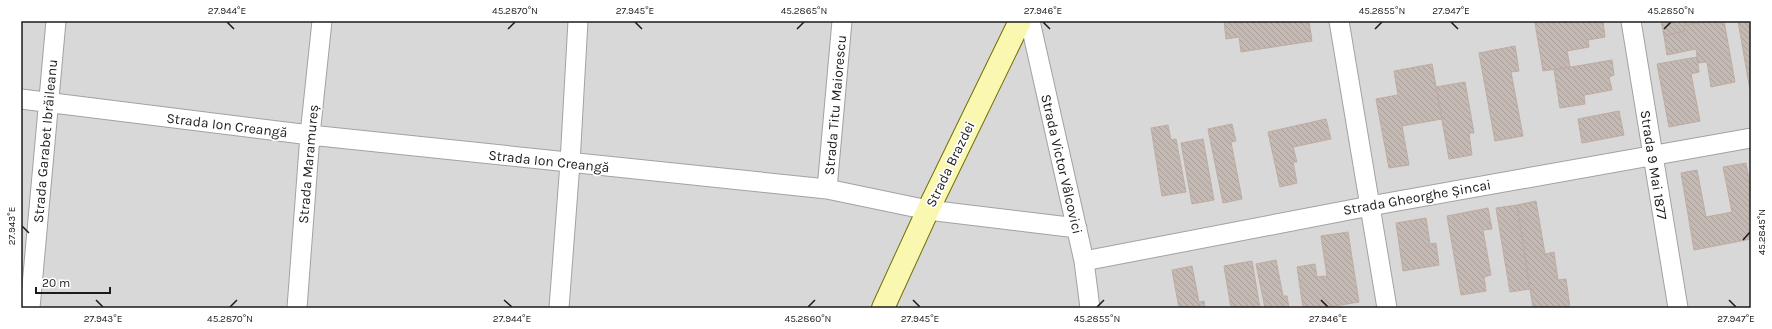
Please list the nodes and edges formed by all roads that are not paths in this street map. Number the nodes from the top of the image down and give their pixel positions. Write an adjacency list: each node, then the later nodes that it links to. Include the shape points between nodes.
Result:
1 (56, 21): 10 (street, Strada Garabet Ibrăileanu)
2 (322, 21): 11 (street, Strada Maramureș)
3 (578, 21): 14 (street)
4 (842, 21): 15 (street, Strada Titu Maiorescu)
5 (1020, 21): 17 (street, Strada Brazdei)
6 (1030, 21): 18 (street, Strada Victor Vâlcovici)
7 (1339, 21): 16 (street)
8 (1631, 21): 13 (street, Strada 9 Mai 1877)
9 (21, 99): 10 (street, Strada Ion Creangă)
10 (48, 101): 11 (street, Strada Ion Creangă); 21 (street, Strada Garabet Ibrăileanu)
11 (310, 135): 14 (street, Strada Ion Creangă); 22 (street, Strada Maramureș)
12 (1751, 138): 13 (street, Strada Gheorghe Șincai)
13 (1652, 155): 16 (street, Strada Gheorghe Șincai); 26 (street, Strada 9 Mai 1877)
14 (570, 163): 15 (street, Strada Ion Creangă); 23 (street)
15 (827, 189): 17 (street, Strada Ion Creangă)
16 (1370, 206): 19 (street, Strada Gheorghe Șincai); 25 (street)
17 (928, 210): 18 (street, Strada Ion Creangă); 20 (street, Strada Brazdei)
18 (1077, 228): 19 (street, Strada Victor Vâlcovici)
19 (1084, 261): 24 (street, Strada Victor Vâlcovici)
20 (890, 304)
21 (30, 308)
22 (297, 308)
23 (559, 308)
24 (1090, 308)
25 (1387, 308)
26 (1678, 308)

